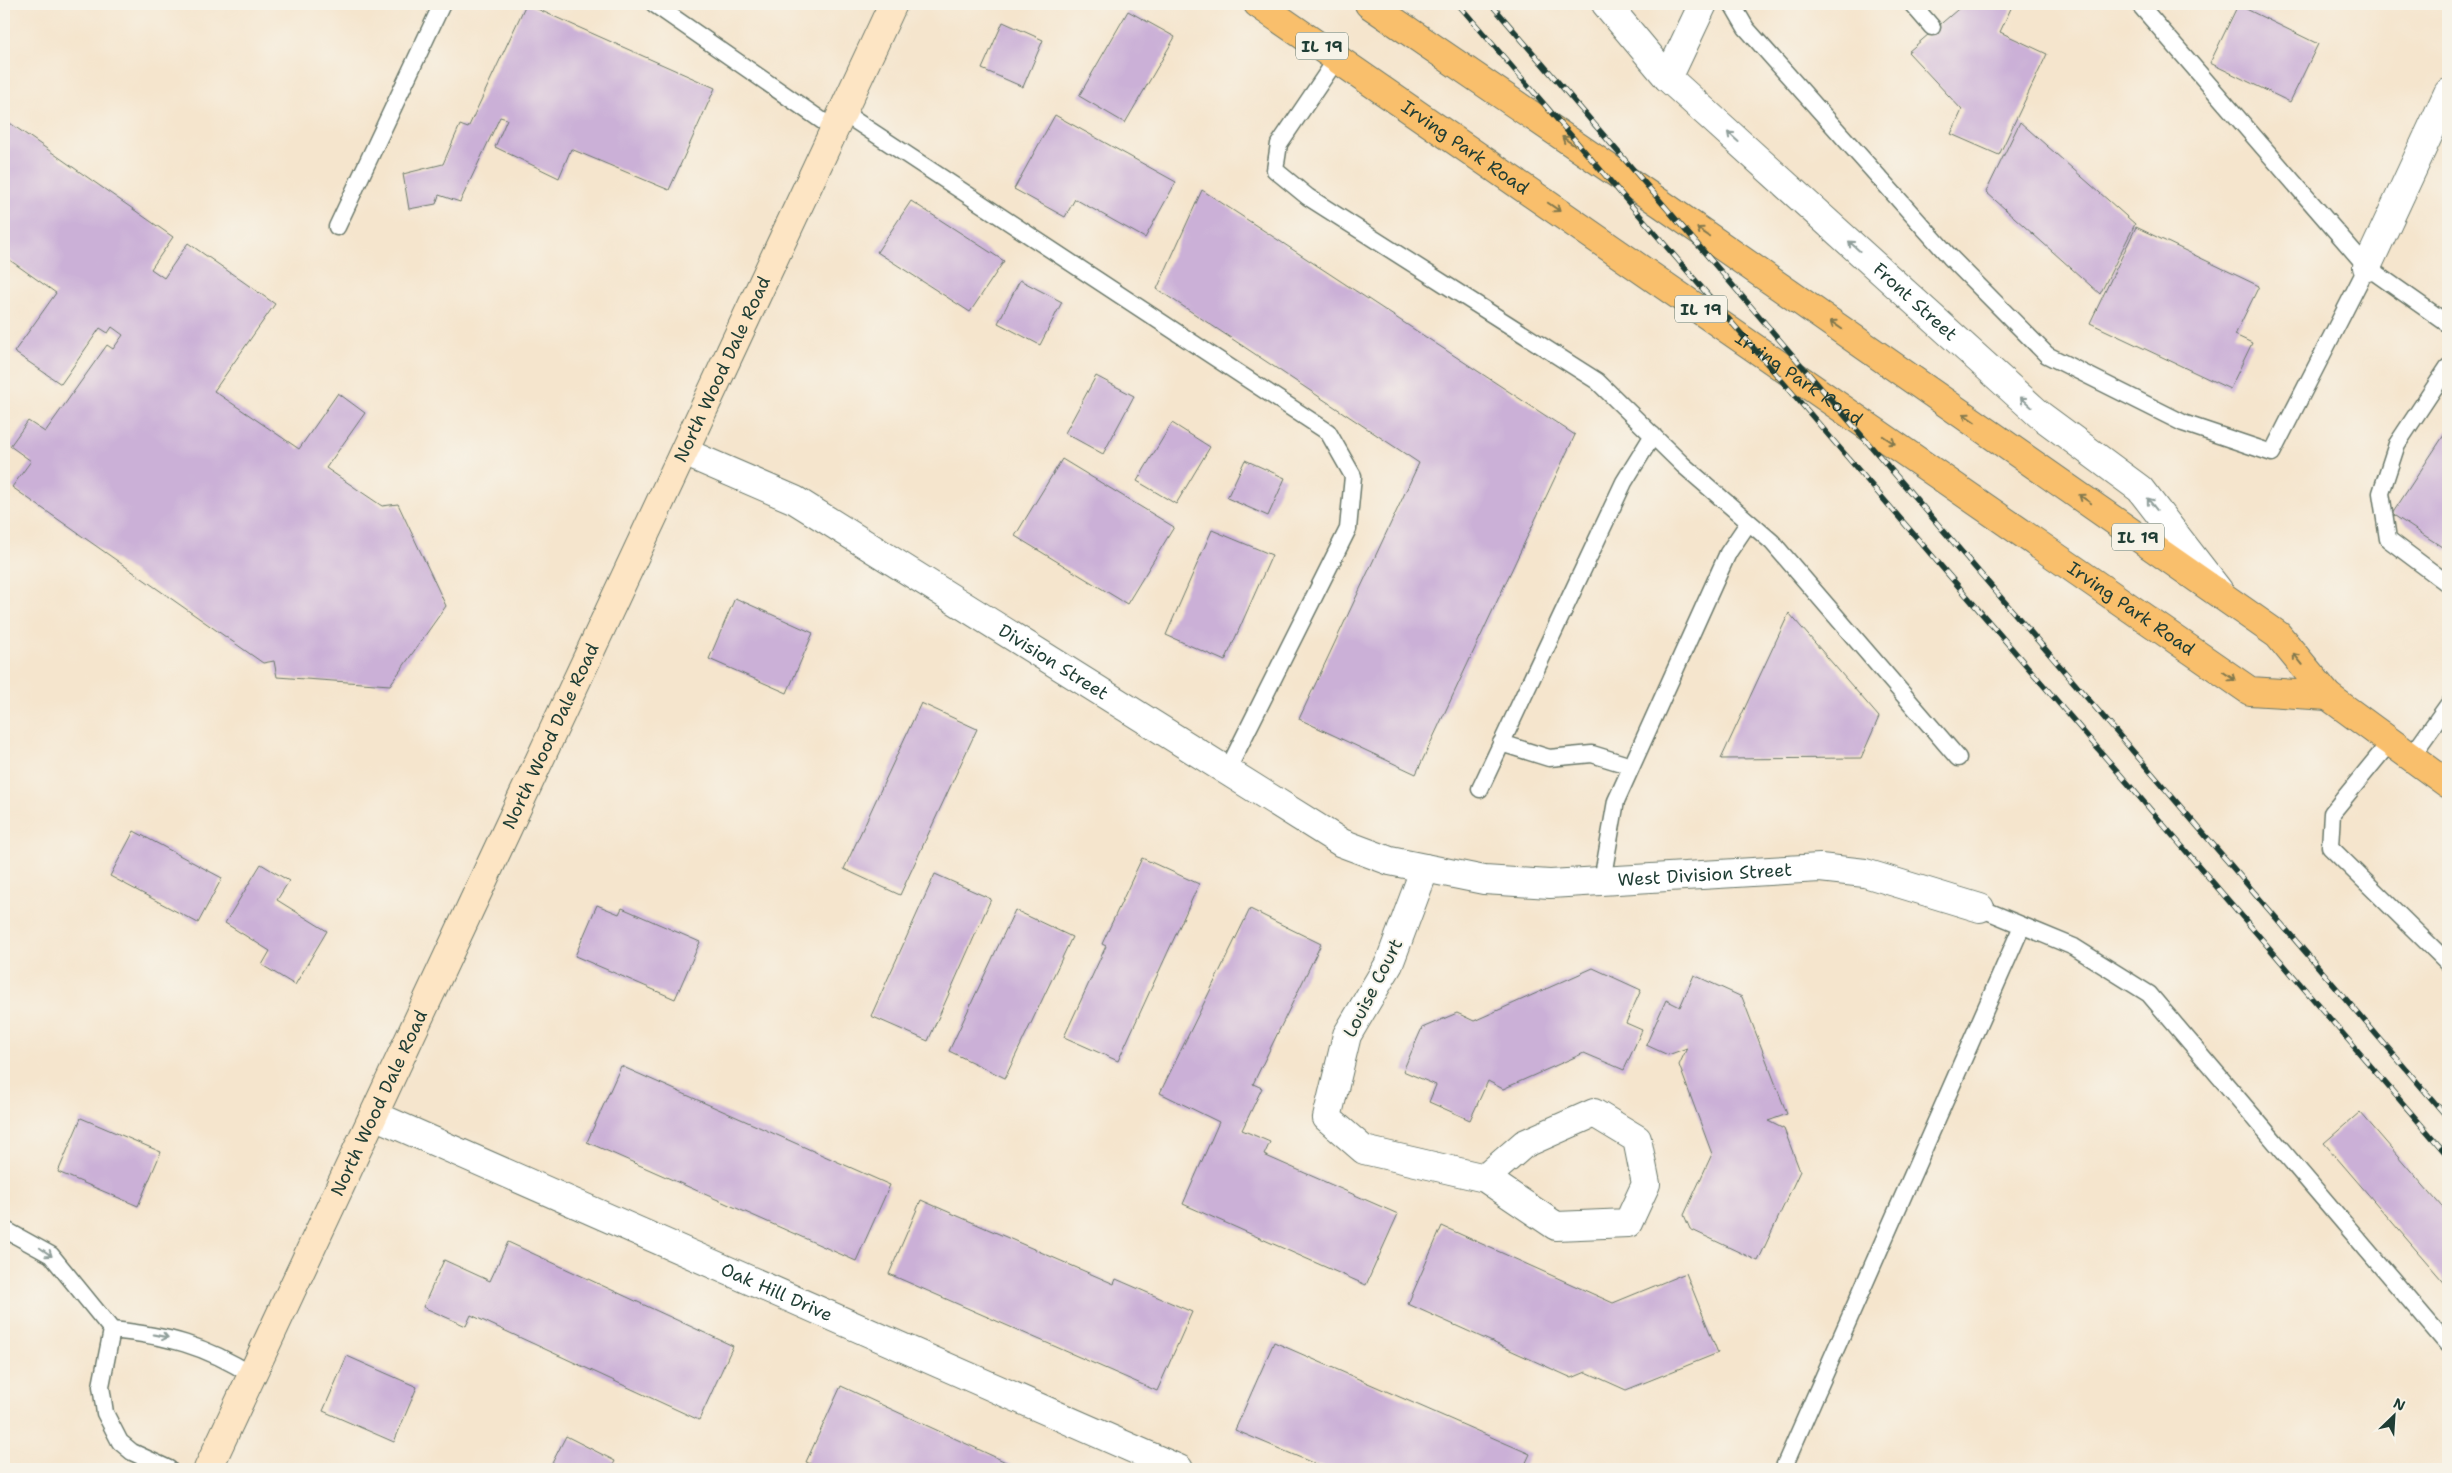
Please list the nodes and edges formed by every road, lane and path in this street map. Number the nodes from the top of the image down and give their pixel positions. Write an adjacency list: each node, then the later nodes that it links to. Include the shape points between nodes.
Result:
1 (442, 4): 16 (lane)
2 (654, 4): 15 (lane)
3 (893, 4): 15 (main road, North Wood Dale Road)
4 (1258, 4): 12 (main road, Irving Park Road / IL 19)
5 (1369, 4): 24 (main road, IL 19, one-way to 5, via 1680,216)
6 (1606, 4): 13 (street, Front Street)
7 (1703, 4): 13 (street)
8 (1732, 4): 17 (lane, via 1746,28 1944,249 2047,355 2183,423 2272,453)
9 (1912, 4): 11 (lane)
10 (2139, 4): 17 (lane)
11 (1932, 26)
12 (1338, 57): 20 (lane, via 1279,144 1275,170 1308,197 1597,381); 25 (main road, Irving Park Road / IL 19, one-way to 25, via 2250,691)
13 (1668, 78): 24 (street, Front Street, one-way to 13, via 2140,489 2040,415)
14 (2448, 93): 17 (street)
15 (838, 121): 21 (main road, North Wood Dale Road); 31 (lane, via 1328,432 1354,476 1348,529)
16 (338, 227)
17 (2367, 267): 18 (lane)
18 (2448, 324)
19 (2448, 367): 23 (lane, via 2397,444 2381,493 2388,539)
20 (1653, 435): 22 (lane); 27 (lane, via 1624,482)
21 (684, 452): 31 (street, Division Street, via 795,500); 39 (main road, North Wood Dale Road)
22 (1749, 522): 29 (lane, via 1772,542); 30 (lane, via 1728,554)
23 (2448, 584)
24 (2224, 598): 25 (main road, IL 19, one-way to 24, via 2278,635)
25 (2328, 696): 28 (main road, IL 19)
26 (2448, 705): 28 (lane)
27 (1501, 743): 30 (lane, via 1549,758 1592,754); 33 (lane)
28 (2400, 749): 32 (main road, IL 19); 38 (lane, via 2332,813 2330,847)
29 (1958, 758)
30 (1631, 766): 35 (lane, via 1616,801)
31 (1227, 771): 34 (street, Division Street, via 1342,843 1390,862)
32 (2448, 784)
33 (1480, 789)
34 (1425, 868): 35 (street, West Division Street, via 1484,880 1550,884); 40 (street, Louise Court, via 1389,964 1347,1036 1327,1118 1364,1150)
35 (1602, 881): 36 (street, West Division Street, via 1820,868 1865,873)
36 (1980, 908): 37 (lane)
37 (2022, 926): 43 (lane, via 2074,947 2149,994); 48 (lane)
38 (2448, 963)
39 (374, 1115): 44 (main road, North Wood Dale Road); 47 (street, Oak Hill Drive)
40 (1485, 1178): 40 (street, Louise Court, via 1556,1226 1628,1223 1646,1184 1637,1139 1594,1112 1524,1144)
41 (4, 1228): 42 (lane, one-way to 42, via 51,1255)
42 (112, 1330): 44 (lane, one-way to 44, via 188,1342 223,1356); 45 (lane, via 101,1386 105,1413 120,1442 132,1452)
43 (2448, 1344)
44 (252, 1375): 46 (main road, North Wood Dale Road)
45 (169, 1469)
46 (208, 1469)
47 (1179, 1469)
48 (1783, 1469)

